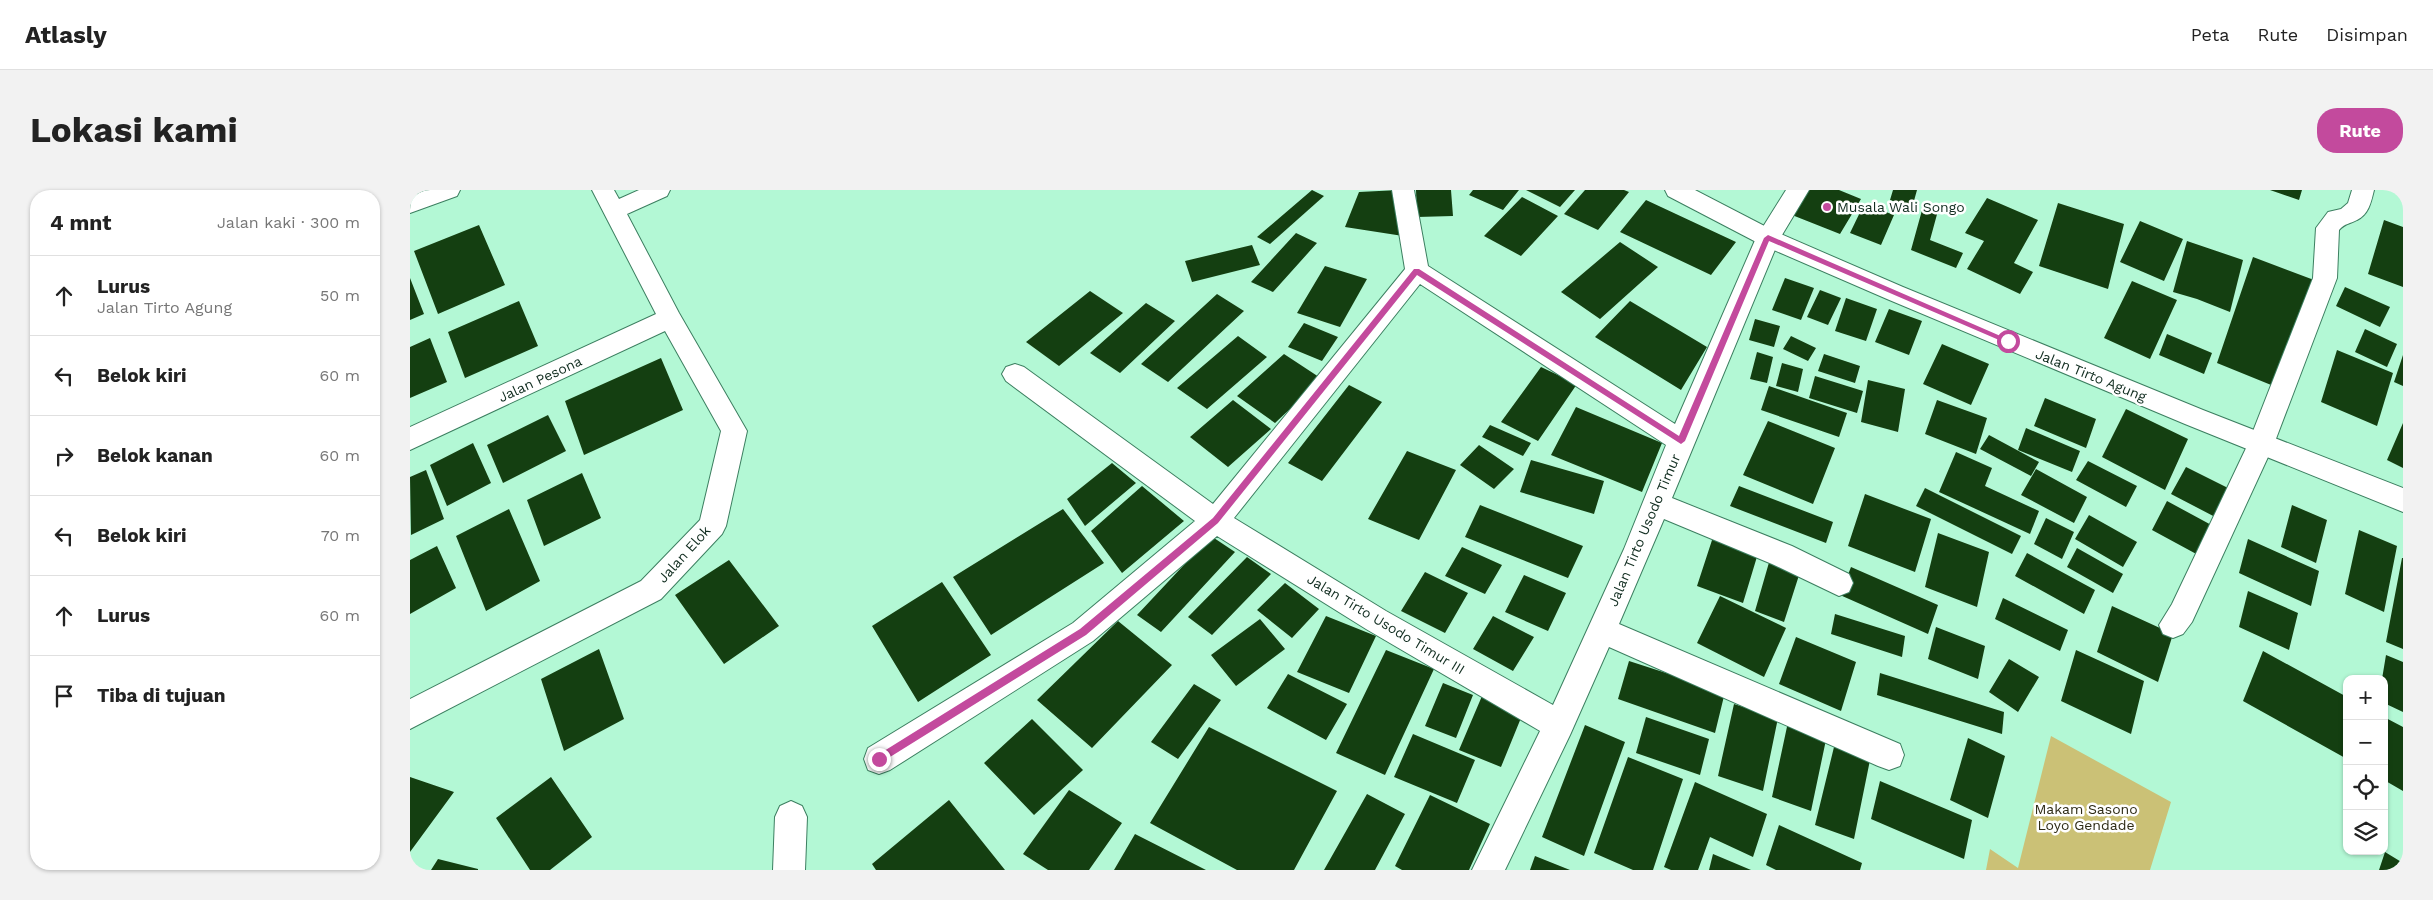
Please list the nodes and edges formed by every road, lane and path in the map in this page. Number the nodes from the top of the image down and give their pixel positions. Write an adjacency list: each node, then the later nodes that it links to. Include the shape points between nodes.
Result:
1 (449, 190): 8 (street)
2 (659, 190): 7 (street)
3 (1403, 190): 10 (street)
4 (1676, 190): 9 (street, Jalan Tirto Agung)
5 (1798, 190): 9 (street, Jalan Tirto Usodo Timur)
6 (2363, 190): 15 (street, via 2358,207 2348,215 2336,218 2328,228 2325,278)
7 (609, 200): 11 (street, Jalan Elok)
8 (410, 205)
9 (1768, 238): 14 (street, Jalan Tirto Usodo Timur); 15 (street, Jalan Tirto Agung, via 2008,341)
10 (1417, 271): 14 (street); 18 (street)
11 (670, 318): 13 (street, Jalan Pesona); 22 (street, Jalan Elok, via 734,431 712,526 651,590)
12 (1015, 374): 18 (street, Jalan Tirto Usodo Timur III)
13 (410, 439)
14 (1681, 441): 17 (street, Jalan Tirto Usodo Timur)
15 (2261, 444): 16 (street, Jalan Tirto Agung); 20 (street, via 2182,613)
16 (2403, 500)
17 (1656, 504): 19 (street, via 1782,555); 21 (street, Jalan Tirto Usodo Timur)
18 (1215, 521): 23 (street, Jalan Tirto Usodo Timur III, via 1376,620); 25 (street, via 1083,632)
19 (1839, 583)
20 (2173, 625)
21 (1601, 630): 23 (street, Jalan Tirto Usodo Timur); 24 (street)
22 (410, 715)
23 (1559, 725): 28 (street, Jalan Tirto Usodo Timur)
24 (1889, 755)
25 (879, 759)
26 (791, 817): 27 (street)
27 (789, 870)
28 (1488, 870)

